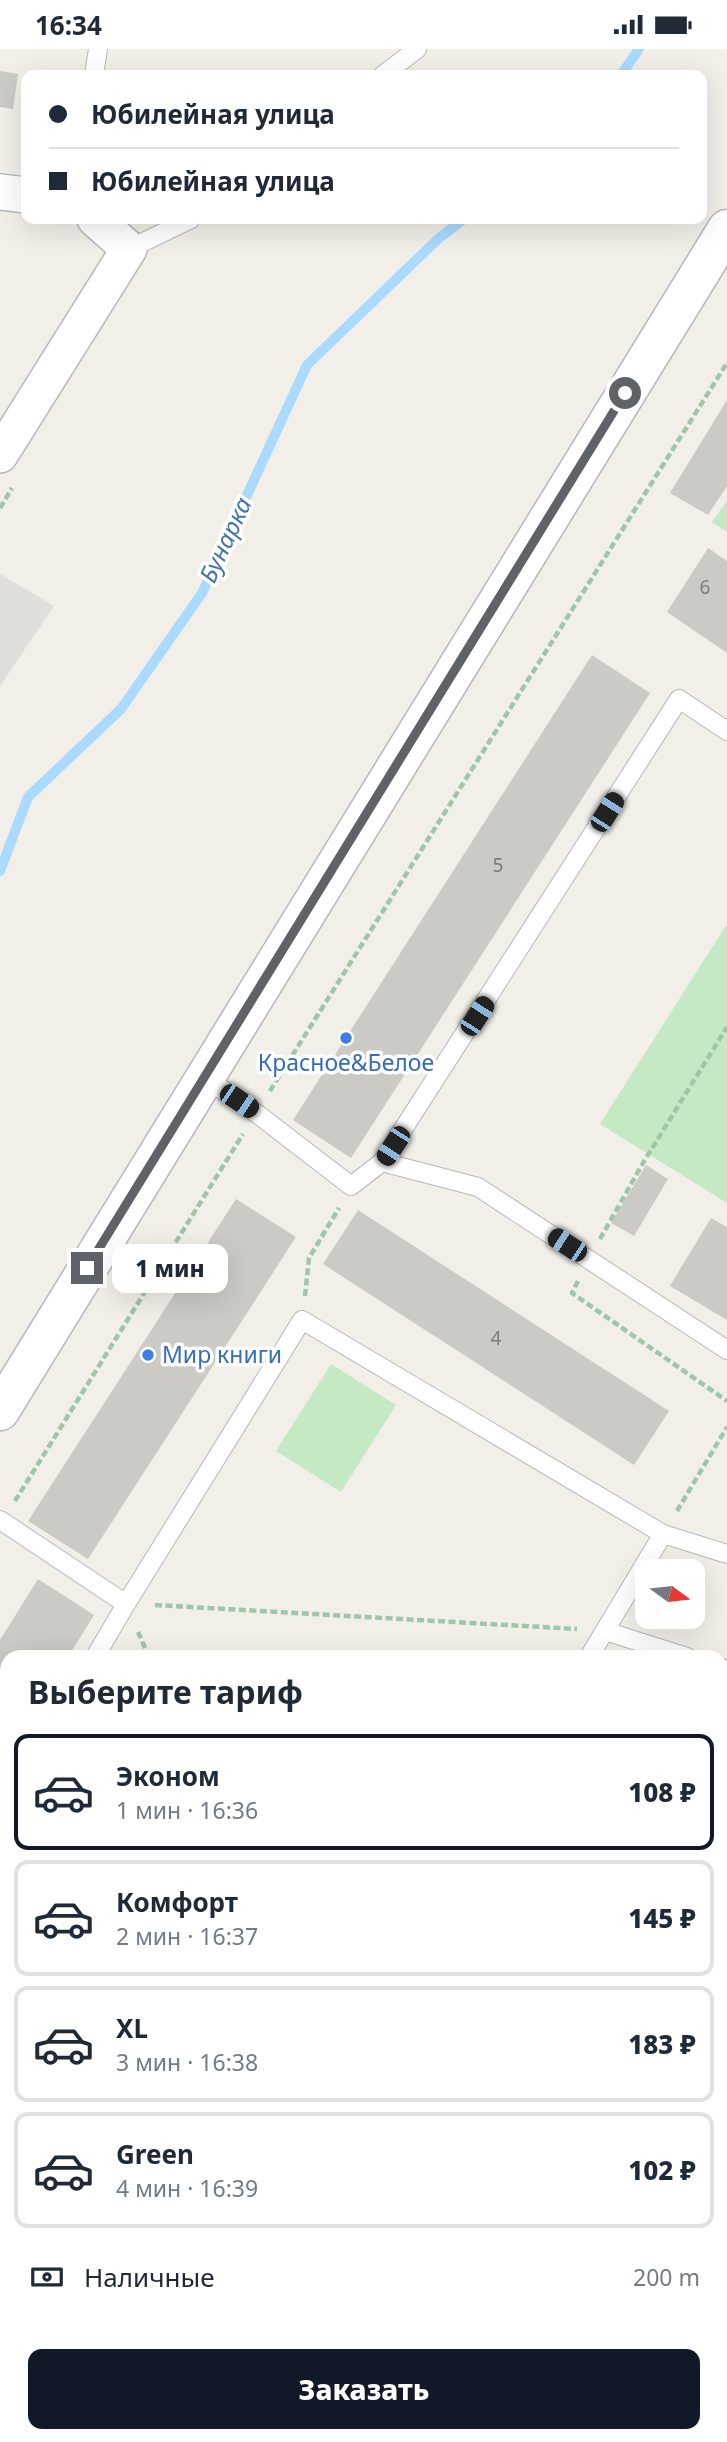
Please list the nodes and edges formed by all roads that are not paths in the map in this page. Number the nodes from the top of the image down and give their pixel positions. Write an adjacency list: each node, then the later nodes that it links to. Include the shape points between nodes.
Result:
1 (98, 49): 3 (lane)
2 (417, 49): 4 (lane)
3 (95, 70)
4 (390, 70)
5 (0, 192): 6 (street)
6 (21, 194)
7 (100, 224): 10 (street)
8 (181, 224): 10 (lane)
9 (727, 229): 13 (street)
10 (128, 250): 11 (street)
11 (0, 455)
12 (727, 731): 14 (lane, via 679,699)
13 (204, 1077): 14 (lane, via 351,1186); 16 (street)
14 (382, 1163): 15 (lane, via 478,1187)
15 (727, 1350)
16 (0, 1411)
17 (1, 1521): 20 (lane)
18 (663, 1534): 19 (lane); 20 (lane, via 302,1320); 21 (lane)
19 (727, 1553)
20 (126, 1604): 22 (lane)
21 (605, 1631): 23 (lane); 24 (lane)
22 (99, 1650)
23 (593, 1650)
24 (665, 1650)

